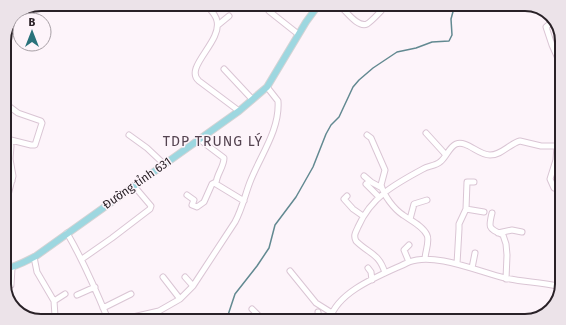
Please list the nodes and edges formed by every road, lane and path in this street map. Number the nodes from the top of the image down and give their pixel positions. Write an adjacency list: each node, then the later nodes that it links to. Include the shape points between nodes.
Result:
1 (213, 11): 8 (street)
2 (269, 11): 9 (street)
3 (314, 11): 9 (main road, Đường tỉnh 631)
4 (346, 11): 5 (street, via 363,25)
5 (381, 11)
6 (229, 16): 8 (street)
7 (549, 24): 10 (street, via 546,27)
8 (218, 25): 15 (street, via 214,38 197,65 194,75)
9 (298, 34): 12 (main road, Đường tỉnh 631)
10 (555, 51)
11 (224, 69): 13 (street)
12 (267, 87): 13 (main road, Đường tỉnh 631); 39 (street, via 278,101 277,116)
13 (252, 99): 15 (main road, Đường tỉnh 631)
14 (11, 108): 19 (street, via 42,123 35,145)
15 (238, 111): 20 (main road, Đường tỉnh 631)
16 (426, 133): 22 (street)
17 (129, 135): 24 (street)
18 (367, 135): 32 (street, via 371,138 385,170)
19 (11, 139)
20 (199, 139): 24 (main road, Đường tỉnh 631); 28 (street, via 224,158)
21 (555, 146): 22 (street, via 520,141 497,154 490,155 461,144 454,145)
22 (446, 155): 34 (street, via 440,162 393,185)
23 (555, 163): 33 (street, via 550,179)
24 (164, 164): 31 (main road, Đường tỉnh 631)
25 (11, 165): 27 (street)
26 (364, 176): 32 (street)
27 (12, 181)
28 (216, 182): 35 (street, via 212,184 204,202 197,207 192,205 194,200); 39 (street, via 218,186)
29 (474, 182): 40 (street, via 466,182)
30 (366, 184): 37 (street)
31 (134, 186): 47 (main road, Đường tỉnh 631); 51 (street, via 151,206 150,209)
32 (382, 188): 34 (street)
33 (555, 188)
34 (385, 193): 37 (street); 44 (street, via 398,211)
35 (187, 195)
36 (347, 196): 43 (street, via 344,200)
37 (379, 197): 43 (street)
38 (427, 200): 44 (street, via 414,204)
39 (244, 201): 65 (street, via 235,222)
40 (466, 209): 41 (street); 54 (street, via 459,224)
41 (484, 212)
42 (492, 213): 46 (street, via 489,226)
43 (363, 216): 59 (street, via 354,238 377,257)
44 (410, 219): 52 (street, via 427,234)
45 (522, 232): 46 (street, via 512,230)
46 (498, 233): 62 (street, via 503,235 506,244)
47 (67, 234): 50 (main road, Đường tỉnh 631); 51 (street)
48 (409, 245): 53 (street, via 404,250)
49 (476, 253): 57 (street)
50 (34, 257): 55 (main road, Đường tỉnh 631); 72 (street, via 37,272)
51 (82, 259): 67 (street)
52 (425, 259): 53 (street); 54 (street)
53 (409, 262): 59 (street)
54 (457, 264): 57 (street)
55 (12, 268): 64 (street)
56 (368, 268): 63 (street)
57 (472, 268): 62 (street)
58 (290, 271): 75 (street, via 316,303)
59 (385, 273): 63 (street)
60 (163, 277): 71 (street)
61 (185, 277): 65 (street)
62 (506, 279): 66 (street)
63 (372, 280): 75 (street, via 348,294)
64 (11, 285)
65 (193, 286): 71 (street)
66 (555, 286)
67 (95, 287): 70 (street); 73 (street)
68 (65, 294): 72 (street)
69 (131, 294): 73 (street)
70 (77, 295)
71 (180, 298): 78 (street, via 159,311)
72 (54, 301): 76 (street)
73 (103, 308): 77 (street)
74 (252, 309): 79 (street)
75 (332, 313)
76 (55, 314)
77 (106, 314)
78 (146, 314)
79 (257, 314)

